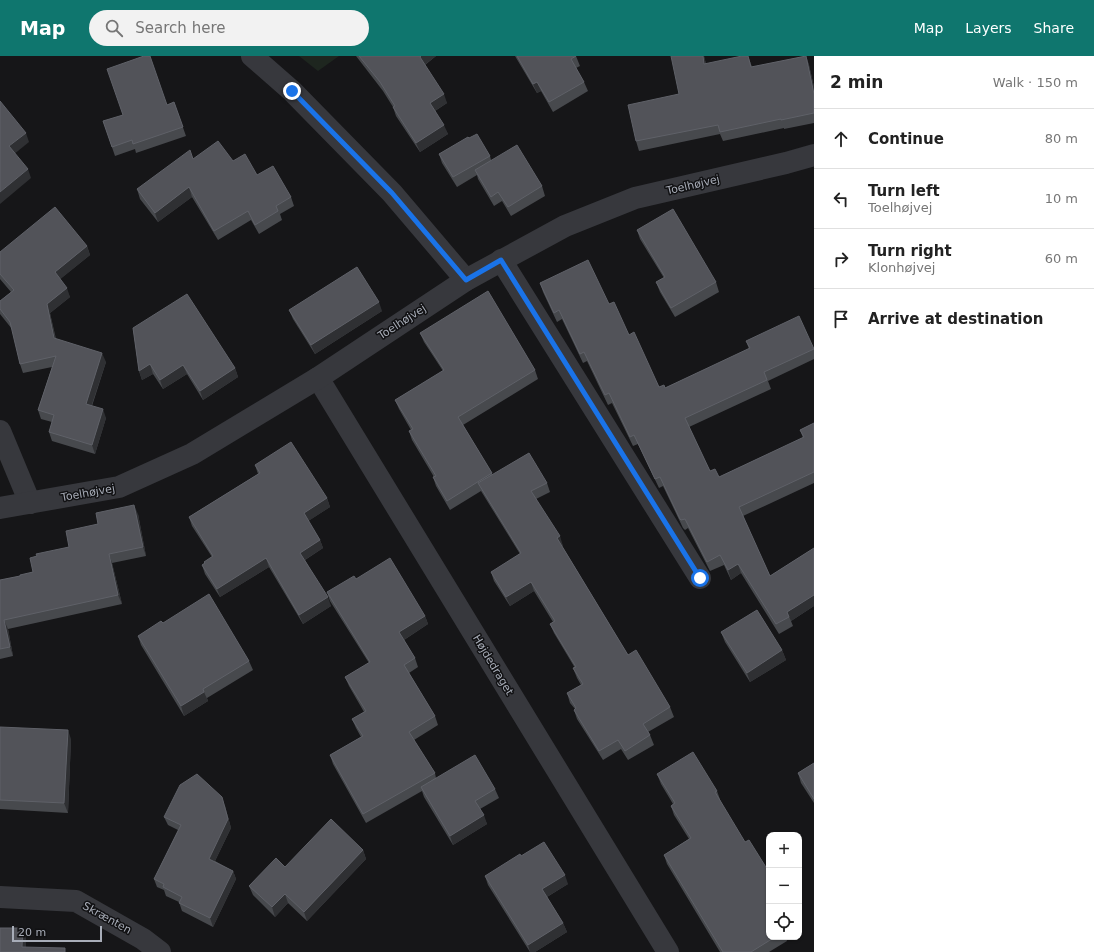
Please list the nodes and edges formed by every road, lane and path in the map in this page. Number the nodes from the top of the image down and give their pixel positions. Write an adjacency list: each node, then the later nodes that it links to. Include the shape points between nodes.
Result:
1 (252, 56): 4 (street, via 292,91 392,193)
2 (814, 155): 3 (street, Toelhøjvej, via 635,198 565,226)
3 (501, 260): 4 (street, Toelhøjvej); 9 (street)
4 (466, 280): 5 (street, Toelhøjvej)
5 (318, 378): 7 (street, Toelhøjvej, via 192,454 119,487); 12 (street, Højdedraget)
6 (0, 431): 7 (street)
7 (30, 503): 8 (street, Toelhøjvej)
8 (0, 508)
9 (700, 578)
10 (0, 897): 11 (street, Skrænten, via 76,901 144,939)
11 (160, 952)
12 (668, 952)

